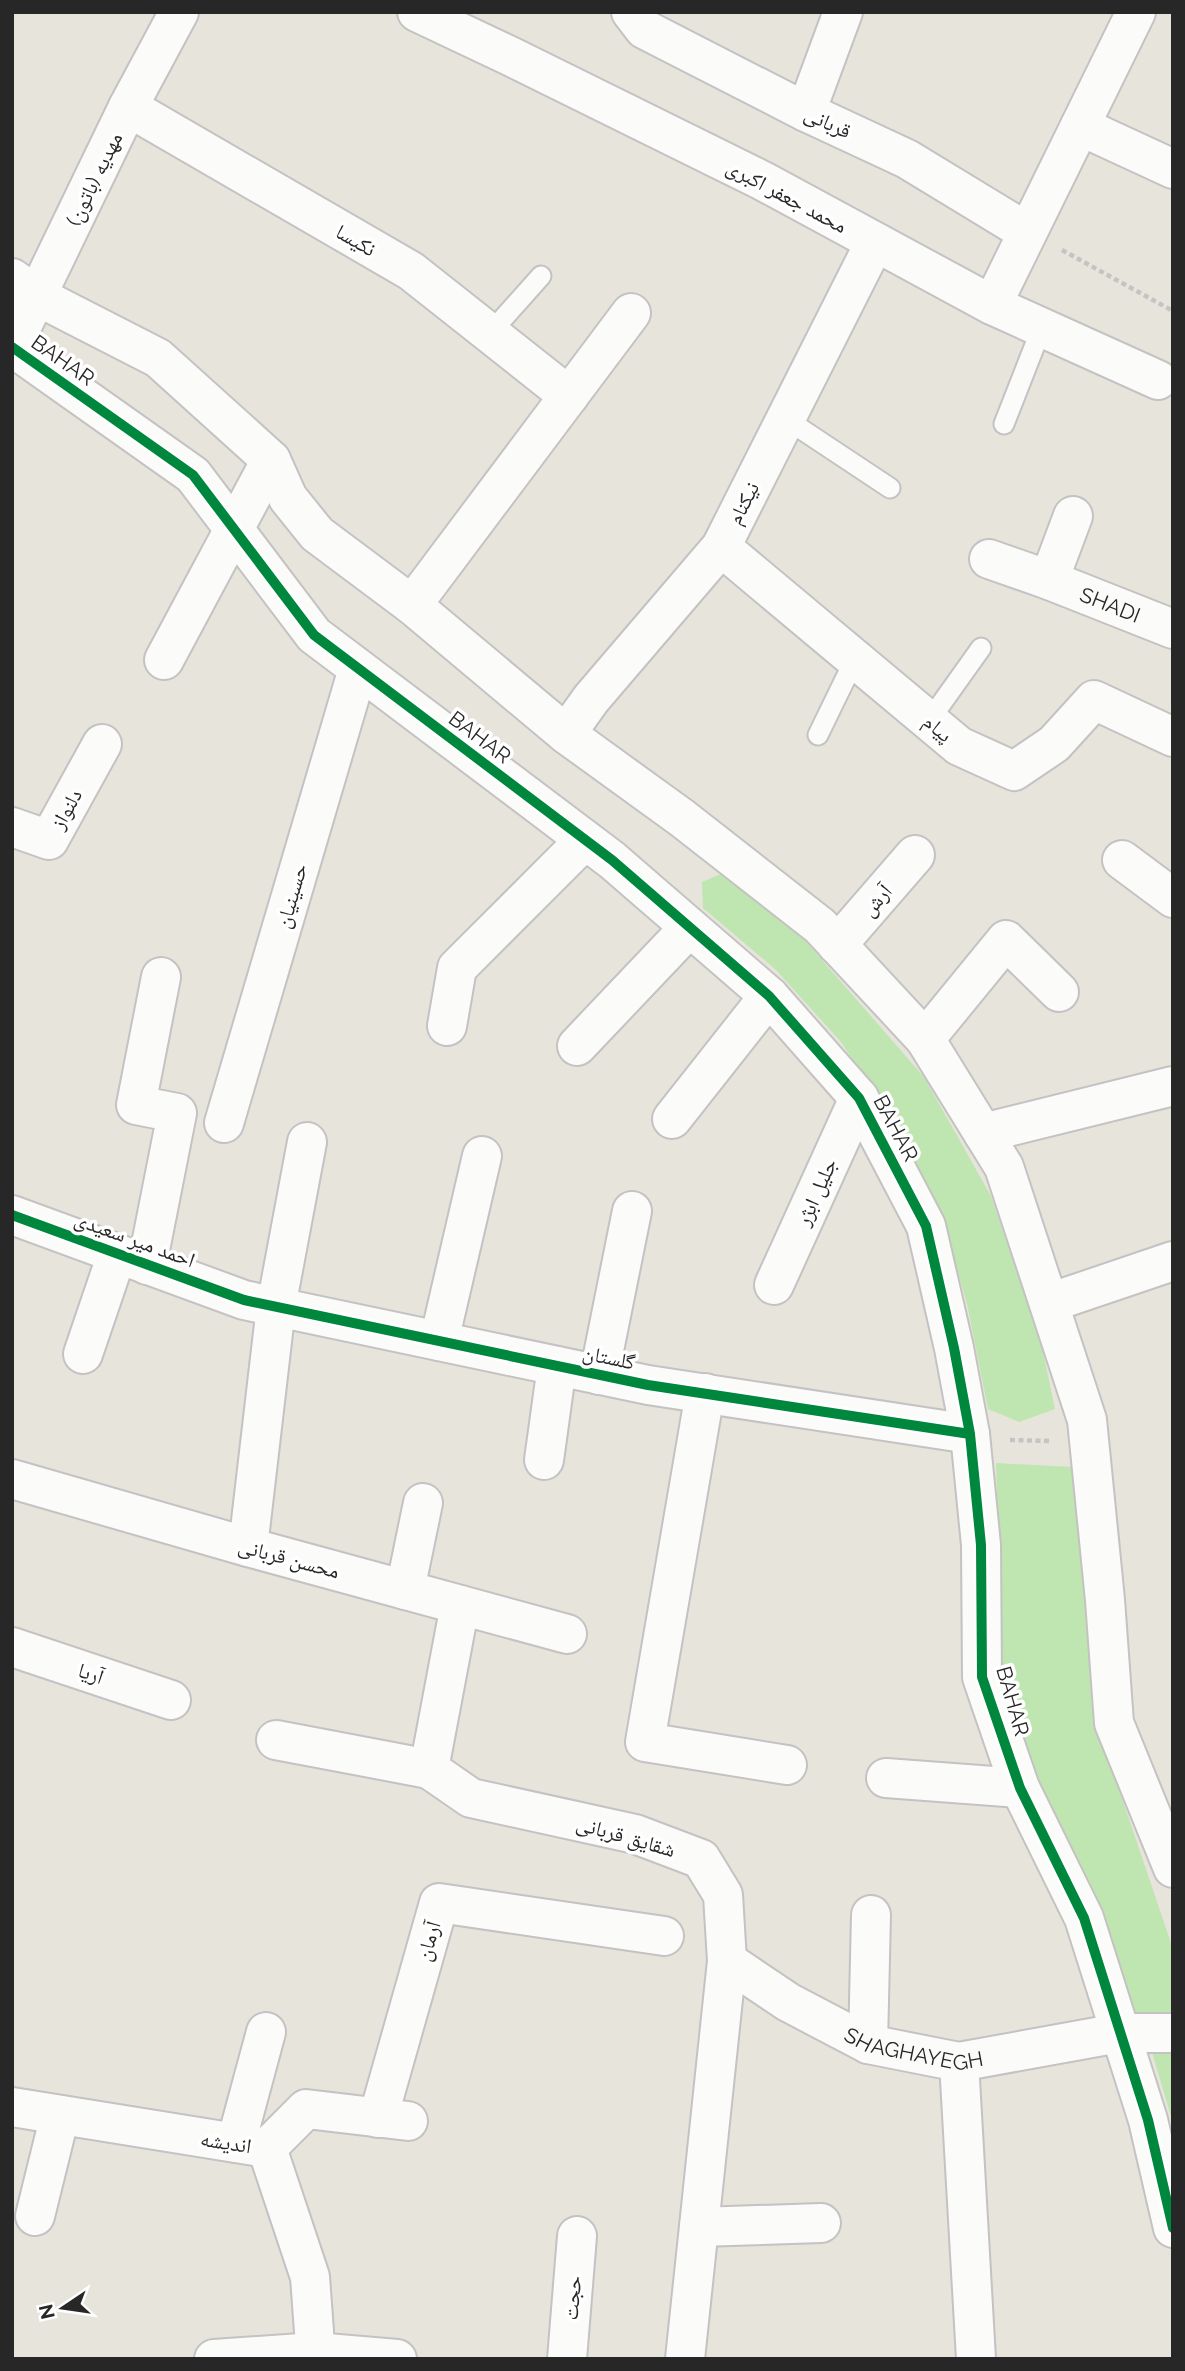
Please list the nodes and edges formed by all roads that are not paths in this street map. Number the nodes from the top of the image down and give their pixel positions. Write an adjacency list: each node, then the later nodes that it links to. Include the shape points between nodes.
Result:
1 (179, 12): 6 (street, مهدیه (باتون))
2 (417, 12): 11 (street, محمد جعفر اکبری, via 764,181)
3 (631, 12): 7 (street, قربانی, via 644,29)
4 (843, 12): 7 (street)
5 (1136, 12): 8 (street)
6 (128, 107): 13 (street, مهدیه (باتون)); 17 (street, نکیسا, via 411,271)
7 (806, 112): 10 (street, قربانی, via 907,159)
8 (1080, 126): 9 (street); 10 (street)
9 (1173, 169)
10 (1027, 232): 14 (street)
11 (875, 242): 14 (street, محمد جعفر اکبری); 21 (street, نیکنام)
12 (541, 276): 17 (lane)
13 (25, 287): 18 (street, مهدیه (باتون)); 23 (street, BAHAR, via 158,358)
14 (992, 305): 16 (street, محمد جعفر اکبری)
15 (631, 313): 20 (street)
16 (1042, 327): 19 (street, محمد جعفر اکبری); 22 (lane)
17 (490, 333): 20 (street, نکیسا)
18 (12, 347): 26 (street, BAHAR, via 193,475)
19 (1158, 380)
20 (569, 396): 30 (street)
21 (786, 419): 24 (lane); 27 (street, نیکنام)
22 (1004, 424)
23 (271, 460): 26 (street); 30 (street, BAHAR, via 288,498 317,534)
24 (890, 488)
25 (1073, 516): 29 (street)
26 (234, 530): 34 (street); 35 (street, BAHAR, via 314,635)
27 (721, 547): 33 (street, پیام); 37 (street, نیکنام)
28 (989, 559): 29 (street, SHADI)
29 (1049, 580): 31 (street, SHADI)
30 (412, 605): 37 (street, BAHAR)
31 (1173, 629)
32 (981, 648): 36 (lane)
33 (855, 659): 36 (street, پیام); 38 (lane)
34 (164, 660)
35 (358, 669): 42 (street, BAHAR); 57 (street, حسینیان)
36 (929, 721): 39 (street, پیام, via 959,746 1014,771 1054,744 1094,700)
37 (566, 734): 47 (street, BAHAR, via 820,926)
38 (818, 735)
39 (1173, 737)
40 (102, 744): 41 (street, دلنواز, via 49,840)
41 (12, 827)
42 (585, 839): 46 (street, BAHAR); 51 (street, via 457,968)
43 (915, 855): 47 (street, آرش)
44 (1122, 860): 45 (street)
45 (1173, 898)
46 (689, 928): 50 (street, BAHAR); 53 (street)
47 (837, 945): 52 (street, BAHAR)
48 (161, 976): 63 (street, via 136,1105 177,1113)
49 (1059, 992): 52 (street, via 1006,940)
50 (769, 996): 55 (street, BAHAR); 56 (street)
51 (447, 1026)
52 (925, 1039): 58 (street, BAHAR)
53 (577, 1046)
54 (1173, 1087): 58 (street)
55 (859, 1098): 65 (street, جلیل ابژر); 73 (street, BAHAR, via 926,1226)
56 (672, 1119)
57 (224, 1123)
58 (983, 1133): 67 (street, BAHAR, via 1004,1167)
59 (307, 1142): 66 (street)
60 (482, 1156): 68 (street)
61 (632, 1211): 71 (street)
62 (12, 1215): 63 (street, احمد میر سعیدی)
63 (132, 1259): 66 (street, احمد میر سعیدی); 69 (street)
64 (1173, 1261): 67 (street)
65 (774, 1285)
66 (260, 1303): 68 (street, گلستان); 77 (street)
67 (1049, 1303): 88 (street, BAHAR, via 1087,1420 1114,1723)
68 (439, 1341): 70 (street, گلستان)
69 (83, 1354)
70 (557, 1366): 71 (street, گلستان); 74 (street)
71 (599, 1375): 72 (street, گلستان)
72 (705, 1394): 73 (street, گلستان); 84 (street, via 645,1742)
73 (970, 1434): 87 (street, BAHAR, via 981,1545 982,1677)
74 (544, 1460)
75 (12, 1479): 77 (street, محسن قربانی)
76 (423, 1503): 78 (street)
77 (248, 1547): 78 (street, محسن قربانی)
78 (405, 1590): 79 (street, محسن قربانی)
79 (460, 1605): 80 (street, محسن قربانی); 85 (street)
80 (567, 1634)
81 (12, 1647): 82 (street, آریا)
82 (171, 1700)
83 (276, 1740): 85 (street)
84 (787, 1765)
85 (429, 1769): 91 (street, شقایق قربانی, via 471,1798 635,1834 701,1859 723,1895)
86 (886, 1778): 87 (street)
87 (1020, 1788): 93 (street, BAHAR, via 1084,1918)
88 (1173, 1868)
89 (871, 1915): 95 (street)
90 (664, 1936): 99 (street, آرمان, via 439,1903 393,2120 306,2109)
91 (727, 1961): 95 (street, SHAGHAYEGH, via 788,2002); 102 (street, شقایق قربانی)
92 (266, 2032): 99 (street)
93 (1119, 2033): 94 (street, SHAGHAYEGH); 96 (street, SHAGHAYEGH); 103 (street, BAHAR, via 1148,2120)
94 (1173, 2033)
95 (868, 2044): 96 (street, SHAGHAYEGH)
96 (959, 2062): 110 (street)
97 (12, 2107): 98 (street, اندیشه)
98 (60, 2115): 99 (street, اندیشه); 100 (street)
99 (251, 2146): 105 (street, اندیشه, via 310,2277)
100 (35, 2216)
101 (821, 2223): 102 (street)
102 (699, 2227): 109 (street, شقایق قربانی)
103 (1173, 2228)
104 (577, 2236): 108 (street, حجت)
105 (316, 2355): 106 (street); 107 (street)
106 (214, 2359)
107 (397, 2359)
108 (567, 2359)
109 (685, 2359)
110 (976, 2359)

